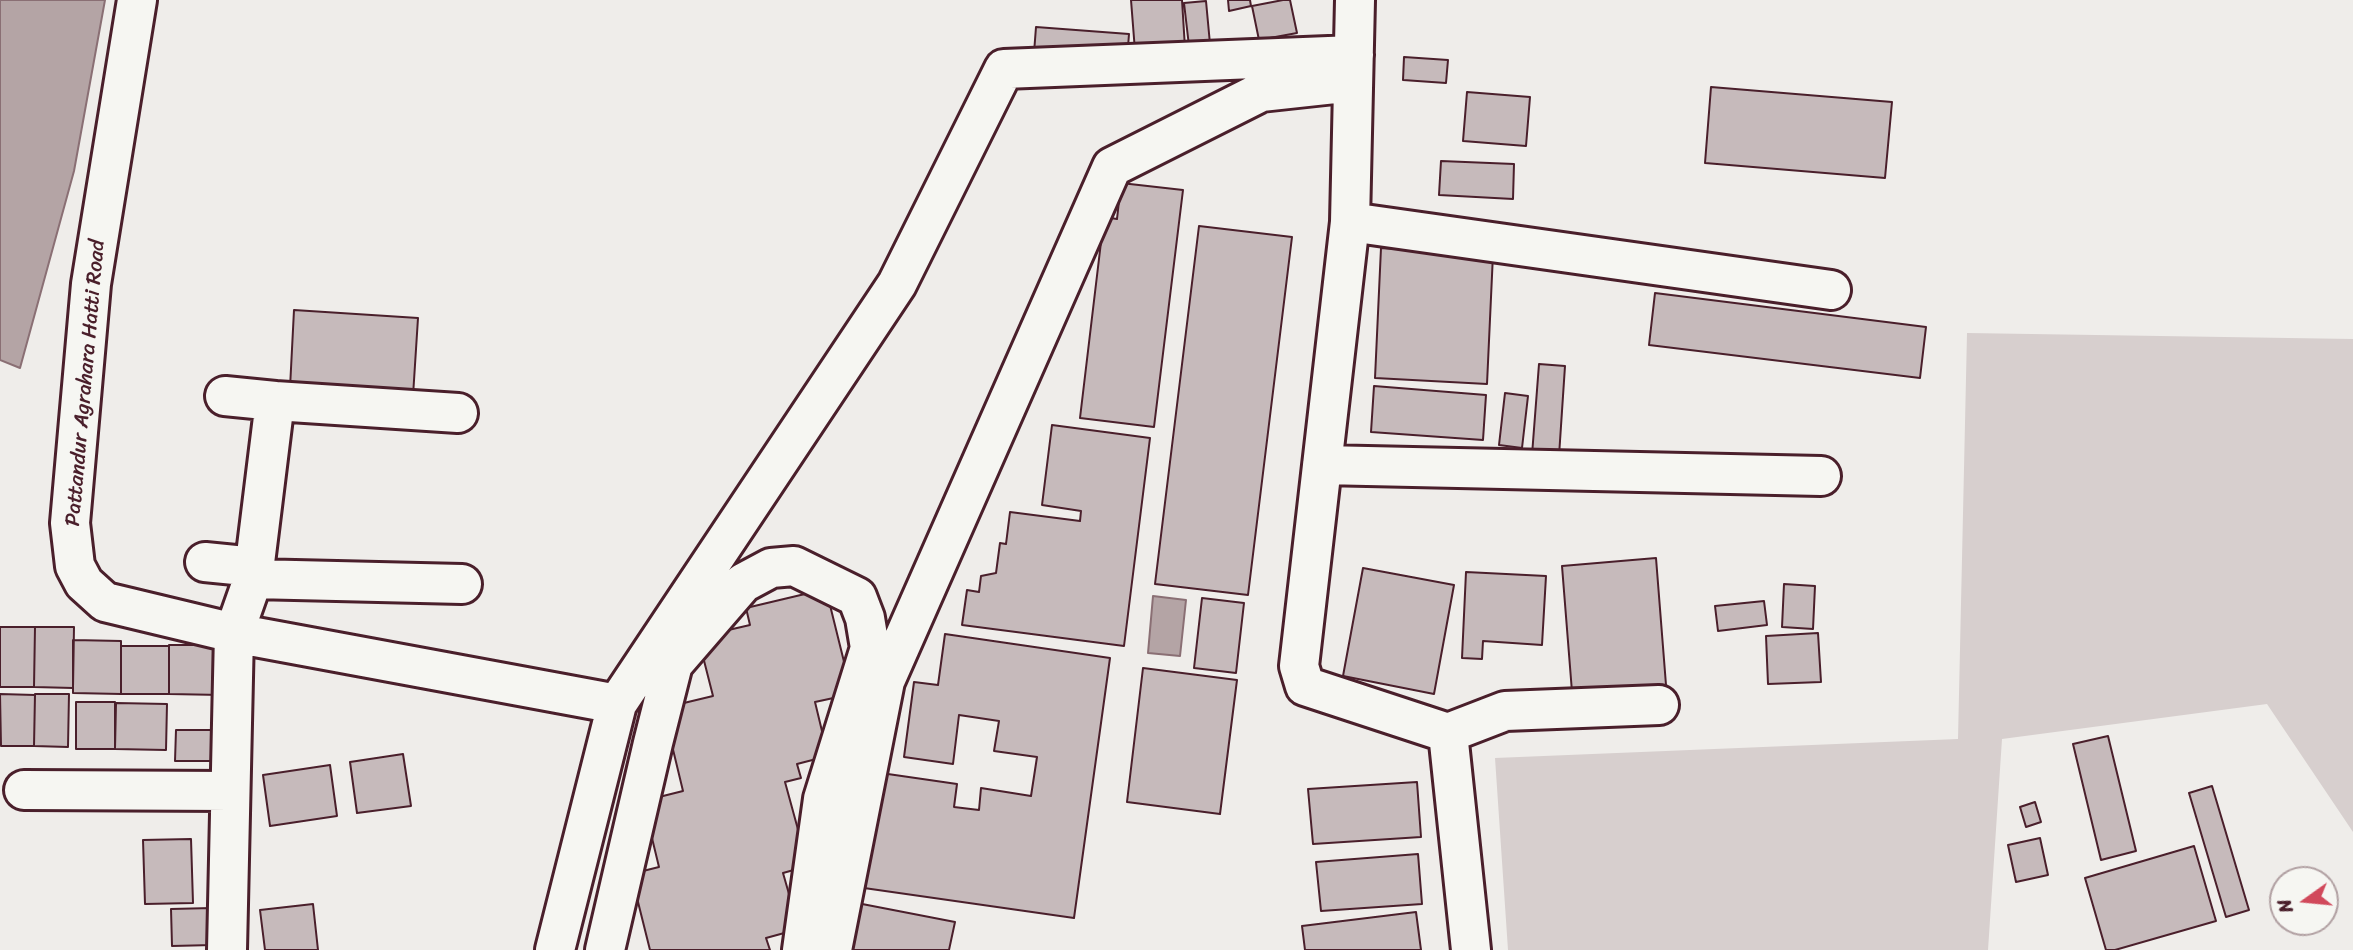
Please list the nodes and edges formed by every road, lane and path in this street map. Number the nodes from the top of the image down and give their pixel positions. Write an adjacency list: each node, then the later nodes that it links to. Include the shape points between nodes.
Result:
1 (138, 0): 14 (street, Pattandur Agrahara Hatti Road, via 91,284 70,523 75,566 83,583 105,602)
2 (1356, 0): 3 (street)
3 (1353, 69): 4 (street); 15 (street, via 1004,69 897,284); 24 (street, via 1261,92 1112,167 885,681)
4 (1350, 222): 5 (street); 9 (street)
5 (1831, 290)
6 (225, 396): 7 (street)
7 (275, 401): 8 (street); 12 (street)
8 (458, 413)
9 (1322, 465): 10 (street); 17 (street, via 1299,666 1305,686)
10 (1821, 476)
11 (205, 562): 12 (street)
12 (254, 573): 13 (street); 14 (street)
13 (462, 584)
14 (234, 633): 15 (street, Pattandur Agrahara Hatti Road); 19 (street)
15 (617, 704): 21 (street)
16 (1659, 705): 17 (street, via 1505,711)
17 (1448, 733): 25 (street)
18 (24, 789): 19 (street)
19 (230, 791): 20 (street)
20 (227, 950)
21 (555, 950)
22 (605, 950): 23 (street, via 673,664 743,583 771,568 794,566 857,597 870,648 823,799)
23 (802, 950)
24 (832, 950)
25 (1471, 950)

